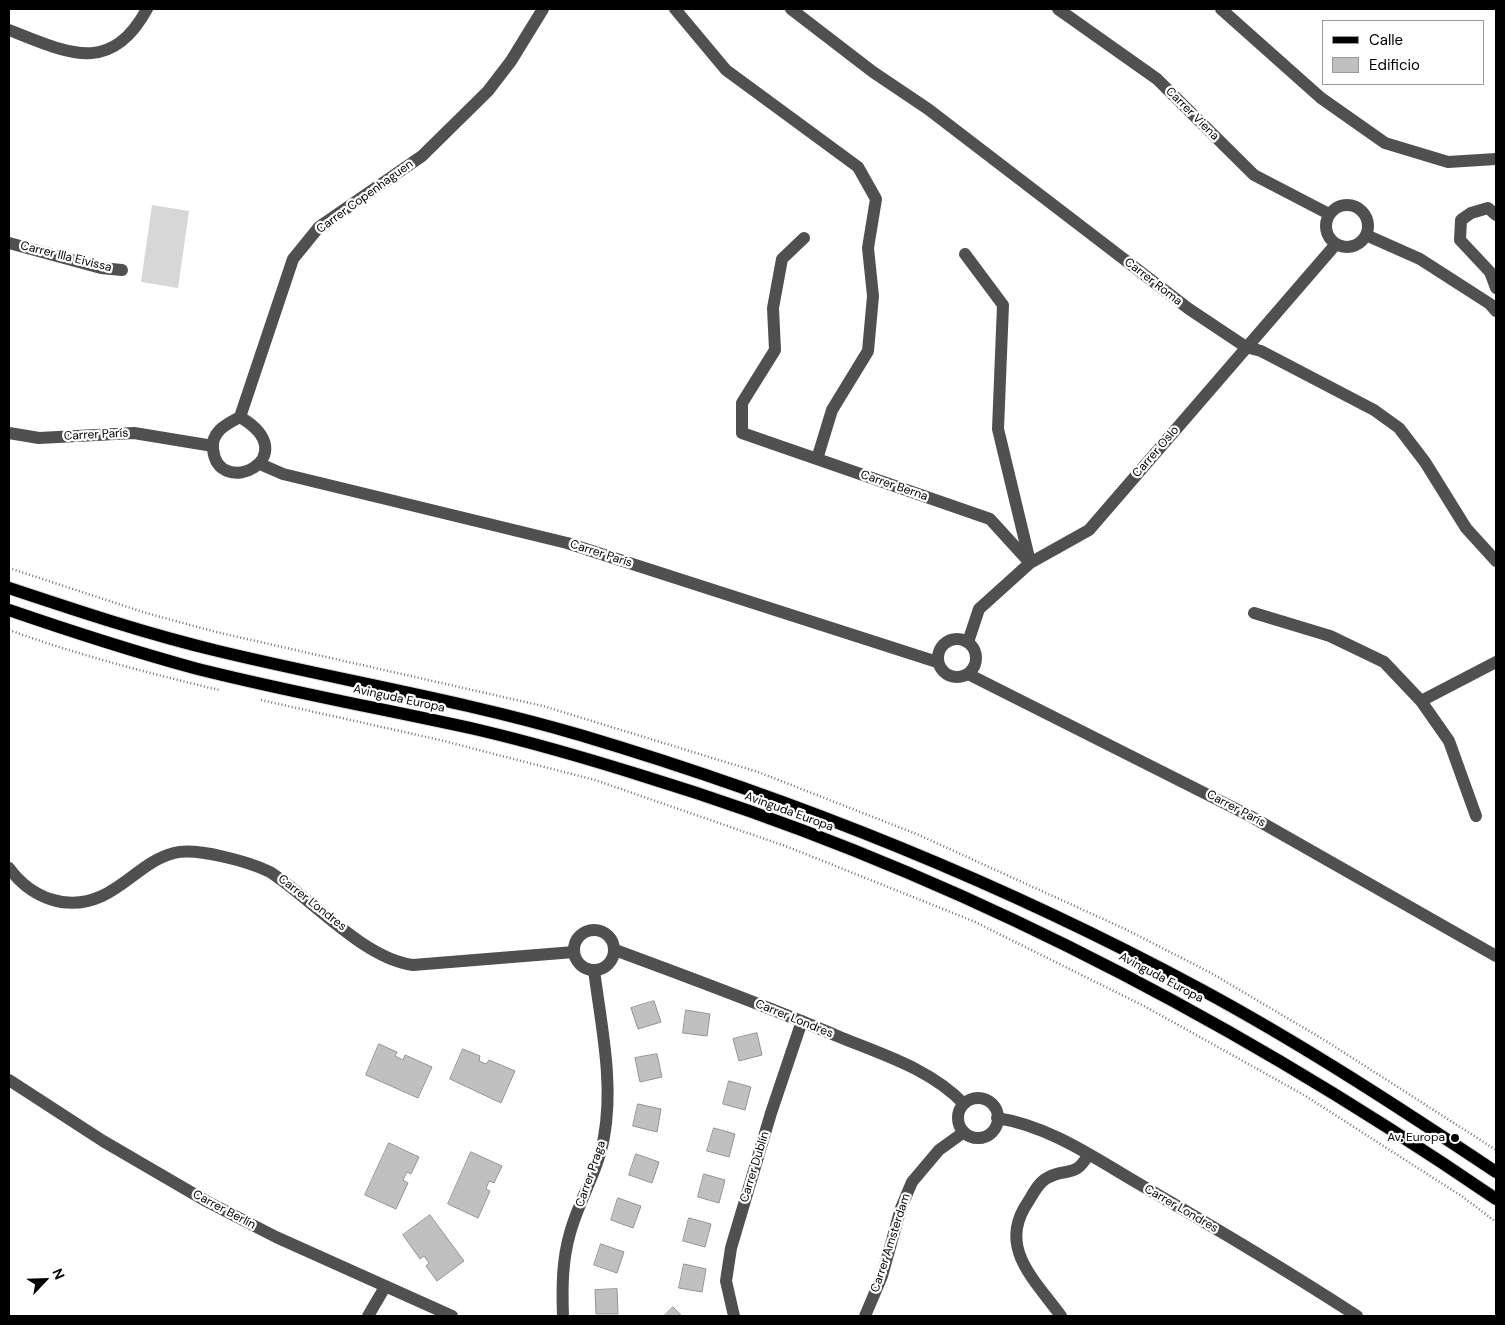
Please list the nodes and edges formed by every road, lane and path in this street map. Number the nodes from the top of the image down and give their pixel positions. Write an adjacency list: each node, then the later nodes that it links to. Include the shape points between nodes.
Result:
1 (147, 9): 7 (street, via 138,26 121,42 88,54 70,52)
2 (543, 9): 20 (street, Carrer Copenhaguen, via 512,61 488,91 422,156 319,227 292,260)
3 (675, 9): 23 (street, via 726,70 858,167 876,199 868,248 873,296 868,351 832,410)
4 (791, 9): 19 (street, Carrer Roma, via 944,121 1189,310)
5 (1058, 9): 9 (street, Carrer Viena, via 1157,79 1254,175)
6 (1221, 9): 8 (street, via 1321,98 1385,144 1448,162)
7 (9, 30)
8 (1496, 159)
9 (1329, 214): 11 (street, via 1340,206 1354,206 1367,221); 14 (street, via 1327,234)
10 (1496, 215): 17 (street, via 1488,208 1471,213 1461,220 1460,240 1490,272)
11 (1366, 235): 14 (street, via 1356,245); 18 (street, via 1420,259)
12 (804, 238): 23 (street, Carrer Berna, via 782,259 773,308 775,350 742,403 742,433)
13 (9, 243): 16 (street, Carrer Illa Eivissa, via 101,268)
14 (1336, 244): 19 (street, Carrer Oslo)
15 (965, 254): 26 (street, via 1003,305 998,429)
16 (122, 270)
17 (1496, 289): 18 (street)
18 (1493, 307)
19 (1246, 347): 25 (street, Carrer Roma, via 1261,351 1306,374 1374,410 1399,428 1425,462 1466,528); 26 (street, Carrer Oslo, via 1089,530)
20 (240, 417): 22 (street, via 223,426 214,437); 24 (street, via 260,430 266,451)
21 (9, 433): 22 (street, Carrer París, via 39,438 134,433)
22 (212, 446): 24 (street, via 217,462 235,473 244,473)
23 (817, 459): 26 (street, Carrer Berna, via 990,519)
24 (260, 464): 32 (street, Carrer París, via 283,474 567,543)
25 (1496, 561)
26 (1030, 563): 31 (street, Carrer Oslo, via 978,609)
27 (9, 588): 38 (main road, Avinguda Europa, via 215,650 427,696)
28 (9, 610): 39 (main road, Avinguda Europa, via 197,668)
29 (1254, 613): 37 (street, via 1330,636 1384,662)
30 (9, 630): 35 (path, via 144,672)
31 (968, 642): 32 (street, via 949,640 939,649); 34 (street, via 976,664)
32 (938, 662): 34 (street, via 944,673 950,676 956,678)
33 (1496, 662): 37 (street)
34 (968, 674): 44 (street, Carrer París, via 1250,816)
35 (228, 692)
36 (257, 699): 54 (path, via 440,740 595,780 788,847 973,921 1146,1007 1295,1091 1463,1197)
37 (1421, 701): 40 (street, via 1449,741)
38 (540, 725): 39 (main road); 52 (main road, Avinguda Europa, via 762,793 893,844 1016,898 1210,995 1334,1066)
39 (535, 745): 53 (main road, Avinguda Europa, via 645,776 756,814 926,881 1047,935 1263,1050)
40 (1476, 816)
41 (9, 868): 43 (street, Carrer Londres, via 37,894 69,903 103,896 161,857 196,852 255,865 270,872 374,951 398,963 413,965)
42 (615, 950): 43 (street, via 611,937 593,929 580,935); 45 (street, via 611,963); 46 (street, Carrer Londres)
43 (574, 952): 45 (street, via 580,965)
44 (1496, 956)
45 (594, 970): 58 (street, Carrer Praga, via 608,1095 600,1152 565,1253)
46 (802, 1021): 48 (street, Carrer Londres, via 922,1072 942,1084); 59 (street, Carrer Dublín, via 731,1248 726,1281)
47 (9, 1080): 55 (street, Carrer Berlín, via 103,1141 206,1201)
48 (964, 1104): 49 (street, via 983,1099 994,1107); 50 (street, via 959,1114 960,1127)
49 (997, 1118): 50 (street, via 996,1126 987,1136 975,1138); 51 (street, Carrer Londres, via 1025,1124)
50 (964, 1132): 60 (street, Carrer Amsterdam, via 939,1150 912,1182 900,1208 882,1276)
51 (1088, 1154): 61 (street, via 1076,1171 1050,1176 1040,1184 1019,1214 1015,1233 1021,1260); 62 (street, Carrer Londres)
52 (1496, 1172)
53 (1496, 1198)
54 (1496, 1222)
55 (384, 1288): 56 (street); 57 (street, Carrer Berlín)
56 (368, 1316)
57 (452, 1316)
58 (563, 1316)
59 (734, 1316)
60 (865, 1316)
61 (1061, 1316)
62 (1357, 1316)

